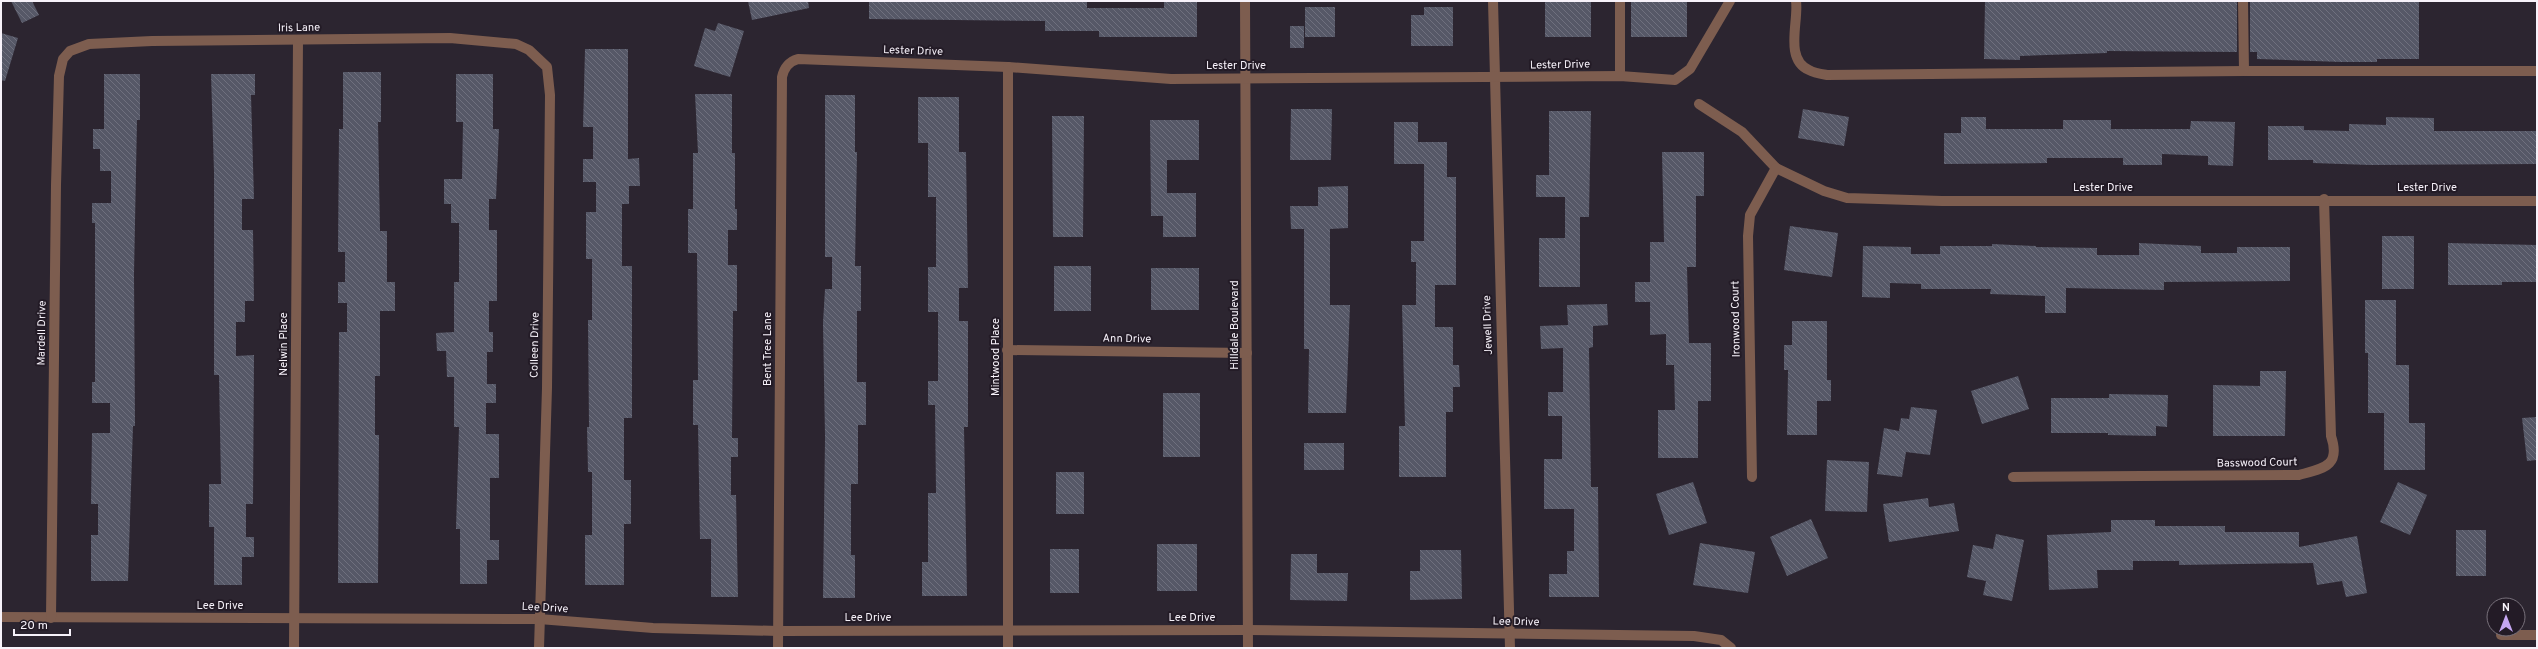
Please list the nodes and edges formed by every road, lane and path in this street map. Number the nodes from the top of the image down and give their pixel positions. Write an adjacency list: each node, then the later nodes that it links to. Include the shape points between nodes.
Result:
1 (1245, 1): 16 (street, Hilldale Boulevard)
2 (1493, 1): 15 (street, Jewell Drive)
3 (1620, 1): 14 (street)
4 (1730, 1): 14 (street, Lester Drive, via 1690,69 1675,80)
5 (1796, 1): 12 (street, via 1794,38 1797,57 1807,70 1827,75)
6 (2243, 1): 12 (street)
7 (298, 40): 8 (street, Iris Lane, via 450,38 516,44); 9 (street, Iris Lane, via 89,44); 27 (street, Nelwin Place)
8 (529, 50): 28 (street, Colleen Drive, via 547,67 550,95 547,388)
9 (70, 51): 26 (street, Mardell Drive, via 63,59 59,83)
10 (798, 59): 11 (street, Lester Drive); 31 (street, Bent Tree Lane, via 791,61 782,77)
11 (1008, 67): 16 (street, Lester Drive, via 1171,79); 21 (street, Mintwood Place)
12 (2244, 71): 13 (street)
13 (2537, 72)
14 (1620, 76): 15 (street, Lester Drive)
15 (1493, 77): 16 (street, Lester Drive); 32 (street, Jewell Drive)
16 (1245, 78): 22 (street, Hilldale Boulevard)
17 (1699, 104): 18 (street, Lester Drive, via 1742,132)
18 (1776, 168): 19 (street, Lester Drive, via 1798,180 1847,198 1942,201); 23 (street, Ironwood Court, via 1750,215 1748,236)
19 (2324, 199): 20 (street, Lester Drive); 24 (street, Basswood Court, via 2331,436 2335,448 2328,466 2299,475)
20 (2537, 201)
21 (1007, 350): 22 (street, Ann Drive); 29 (street, Mintwood Place)
22 (1247, 353): 30 (street, Hilldale Boulevard)
23 (1752, 477)
24 (2012, 477)
25 (1, 617): 26 (street, Lee Drive)
26 (51, 618): 27 (street, Lee Drive)
27 (294, 618): 28 (street, Lee Drive); 35 (street, Nelwin Place)
28 (539, 619): 31 (street, Lee Drive, via 653,628); 36 (street, Colleen Drive)
29 (1008, 629): 30 (street, Lee Drive); 31 (street, Lee Drive); 38 (street, Mintwood Place)
30 (1248, 630): 32 (street, Lee Drive); 39 (street, Hilldale Boulevard)
31 (778, 631): 37 (street, Bent Tree Lane)
32 (1510, 634): 40 (street, Jewell Drive); 41 (street, Lee Drive, via 1694,636 1722,640)
33 (2526, 635): 34 (street)
34 (2537, 635)
35 (294, 648)
36 (539, 648)
37 (778, 648)
38 (1008, 648)
39 (1248, 648)
40 (1510, 648)
41 (1731, 648)

